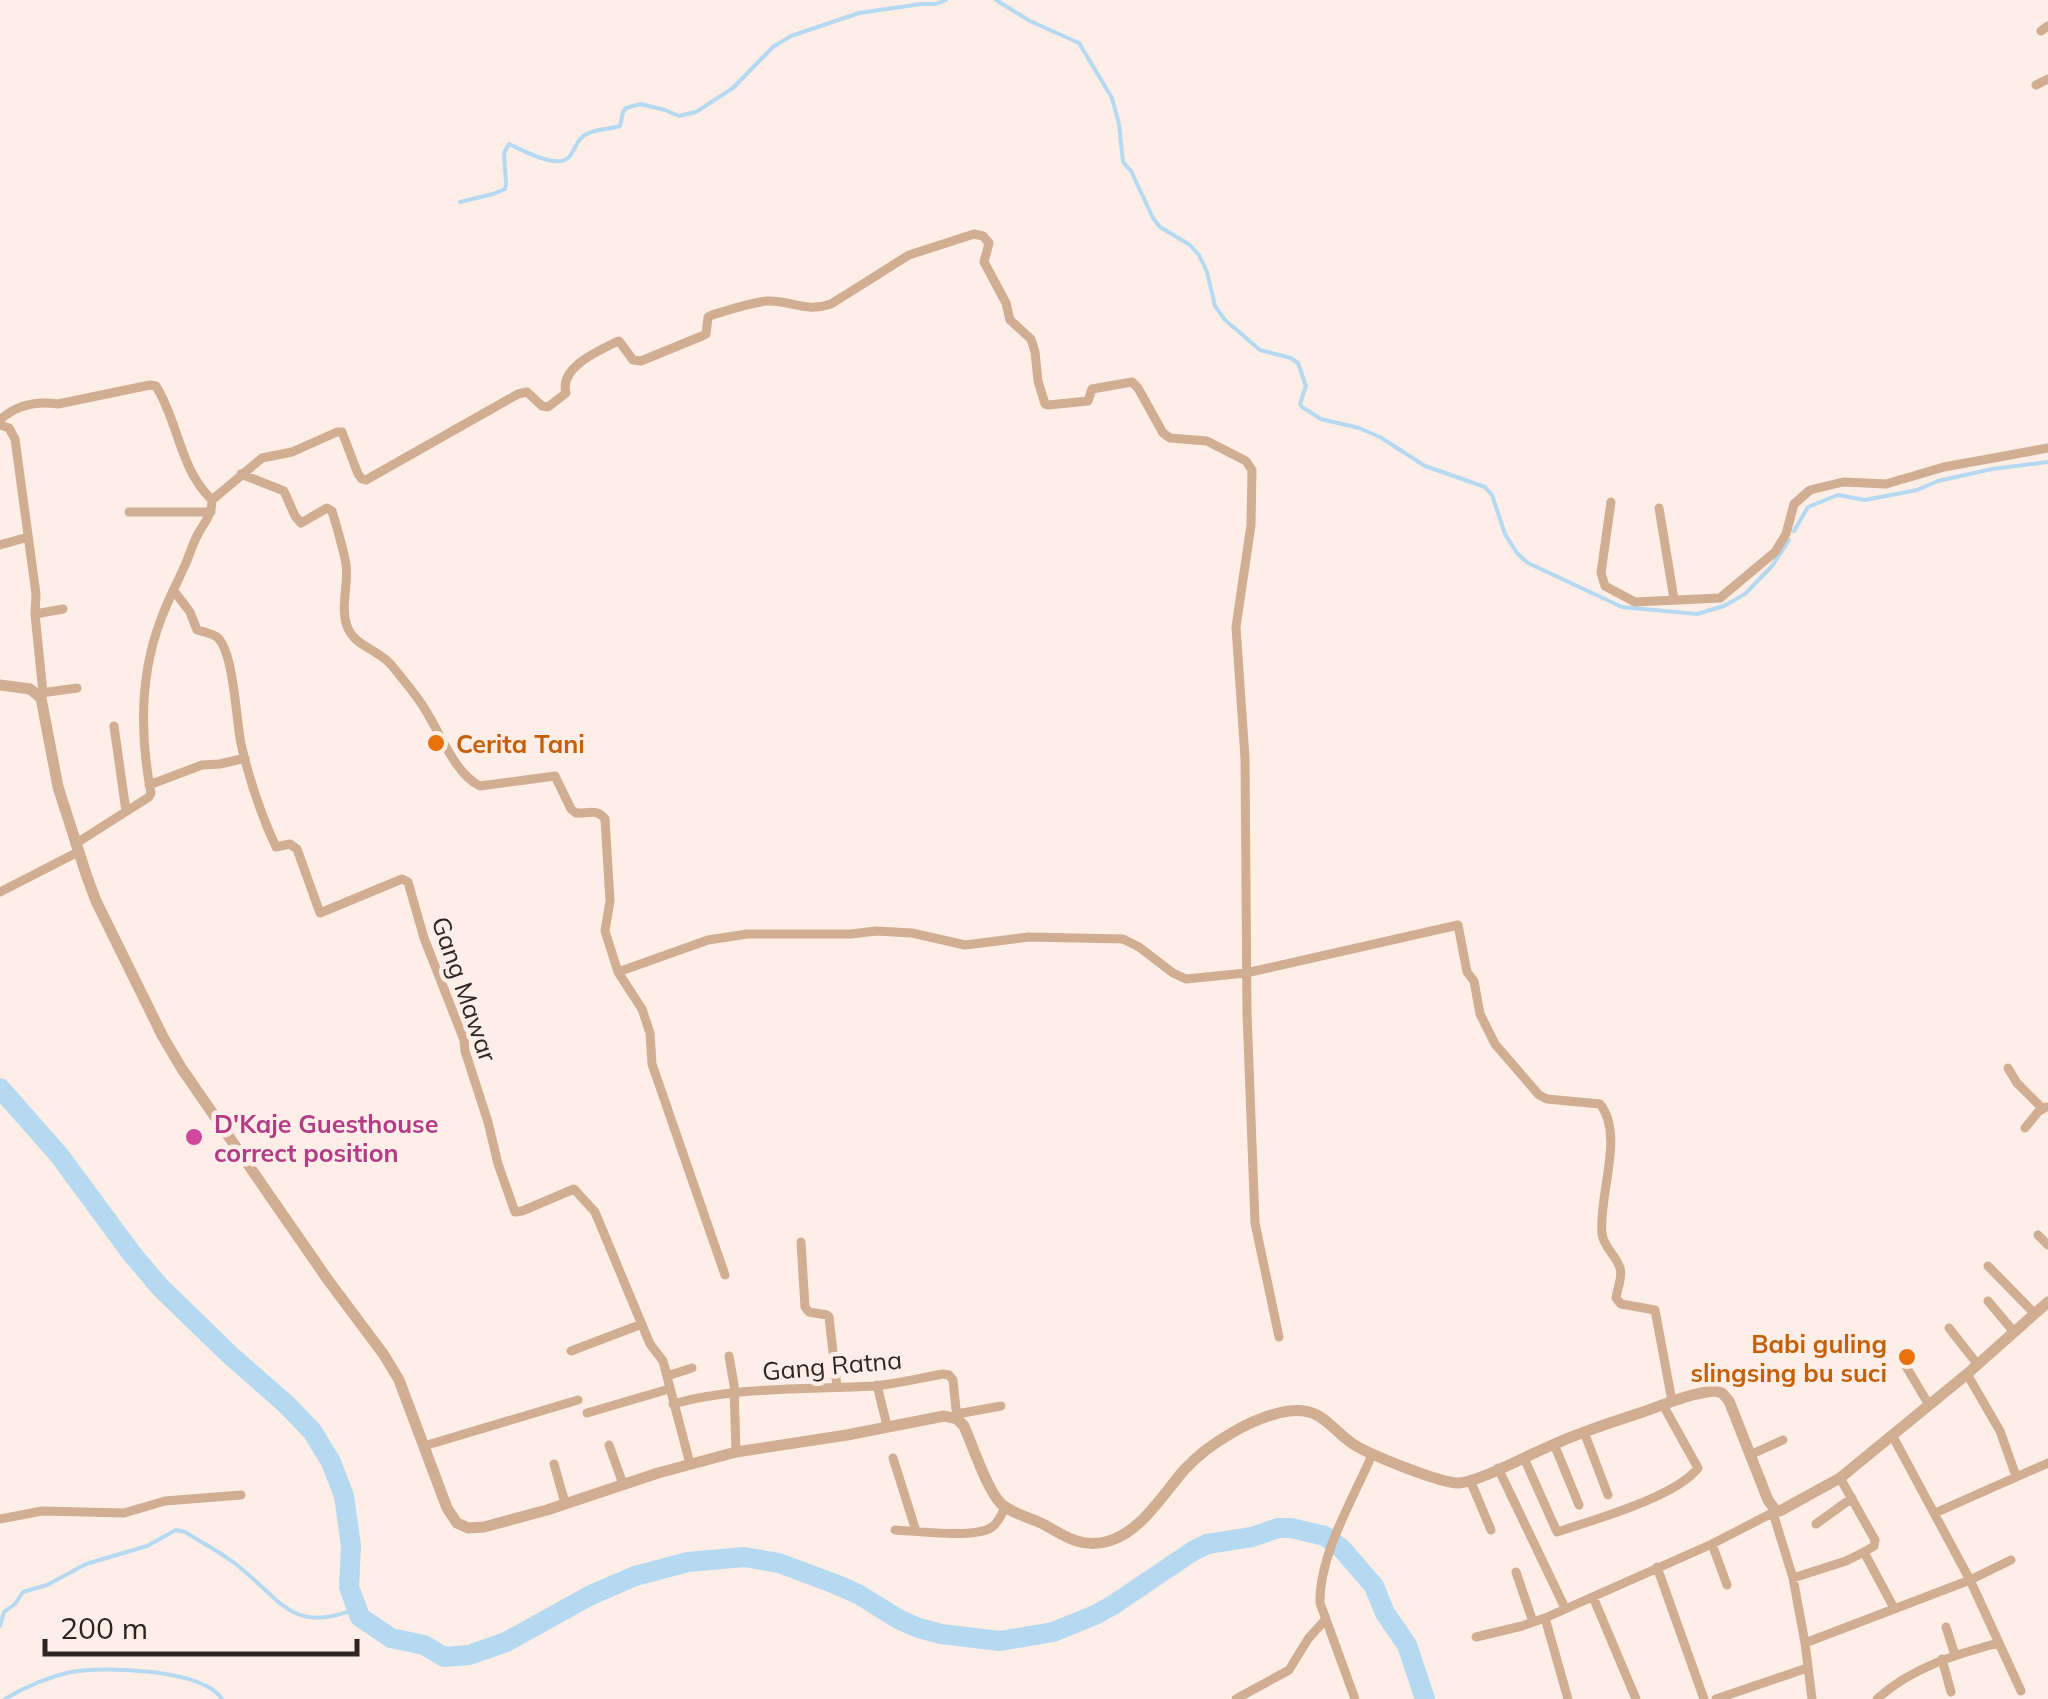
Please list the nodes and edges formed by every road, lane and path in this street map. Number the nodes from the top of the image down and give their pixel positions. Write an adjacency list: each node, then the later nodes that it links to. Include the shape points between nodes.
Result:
1 (2048, 79): 2 (street)
2 (2036, 85)
3 (0, 422): 6 (street, via 34,403 156,386 190,470); 11 (street, via 15,438)
4 (2048, 448): 14 (street, via 1886,484 1843,482 1810,490 1794,504 1782,543 1729,593)
5 (240, 474): 6 (street); 26 (street, via 284,491 300,523 332,511 346,562 346,625 388,660 468,779 480,786 555,776 571,809 602,814 610,900 605,931); 27 (street, via 262,458 342,432 358,474 372,478 518,394 527,392 548,407 566,393 563,381 574,369 616,342 640,361 702,336 712,315 770,301 819,308 909,255 983,236 984,262 1010,320 1031,338 1045,404 1088,401 1092,389 1132,382 1163,434 1207,442 1252,470 1236,628 1246,758)
6 (212, 500): 10 (street)
7 (1611, 502): 14 (street, via 1605,586 1635,602)
8 (1659, 508): 14 (street)
9 (129, 512): 10 (street)
10 (211, 512): 13 (street)
11 (28, 537): 12 (street); 16 (street)
12 (0, 545)
13 (174, 591): 21 (street, Gang Mawar, via 197,630 214,634 224,647); 22 (street, via 144,689)
14 (1674, 599)
15 (63, 609): 16 (street)
16 (34, 614): 19 (street)
17 (0, 685): 19 (street)
18 (77, 688): 19 (street)
19 (41, 694): 24 (street)
20 (114, 726): 23 (street)
21 (245, 758): 22 (street); 39 (street, Gang Mawar, via 274,842 297,848 320,912 408,882 515,1212 578,1191 595,1212)
22 (149, 785): 23 (street, via 146,801)
23 (126, 811): 24 (street)
24 (77, 848): 25 (street); 67 (street, via 173,1056 390,1364)
25 (0, 892)
26 (618, 972): 27 (street, via 708,940 876,931 965,945 1029,936 1123,939 1182,979); 35 (street, via 642,1009 652,1064)
27 (1246, 973): 42 (street, via 1256,1223); 55 (street, via 1458,925 1480,1014 1495,1044 1539,1095 1605,1109 1612,1150 1602,1238 1620,1268 1616,1298 1655,1310)
28 (2008, 1068): 29 (street)
29 (2045, 1107): 30 (street)
30 (2025, 1128)
31 (2038, 1235): 33 (street)
32 (801, 1242): 50 (street, via 805,1307 830,1317)
33 (2048, 1245)
34 (1988, 1266): 38 (street)
35 (725, 1274)
36 (1988, 1300): 41 (street)
37 (2048, 1302): 38 (street)
38 (2034, 1314): 41 (street)
39 (642, 1324): 43 (street); 49 (street, Gang Mawar)
40 (1949, 1328): 46 (street)
41 (2014, 1332): 46 (street)
42 (1278, 1337)
43 (571, 1351)
44 (730, 1356): 53 (street)
45 (1902, 1358): 57 (street)
46 (1978, 1364): 48 (street)
47 (692, 1368): 49 (street)
48 (1967, 1374): 57 (street); 77 (street, via 2000,1430)
49 (667, 1376): 52 (street, Gang Mawar)
50 (837, 1386): 51 (street, Gang Ratna); 53 (street, Gang Ratna)
51 (877, 1386): 60 (street, Gang Ratna, via 949,1375); 61 (street)
52 (669, 1389): 56 (street, Gang Mawar); 59 (street)
53 (734, 1394): 56 (street, Gang Ratna); 68 (street)
54 (578, 1400): 67 (street)
55 (1667, 1403): 62 (street); 69 (street, via 1722,1393); 72 (street, via 1698,1468 1659,1495 1556,1532)
56 (674, 1404): 74 (street, Gang Mawar)
57 (1929, 1405): 63 (street)
58 (1001, 1406): 60 (street)
59 (588, 1413)
60 (957, 1416): 61 (street); 86 (street)
61 (887, 1426): 68 (street)
62 (1584, 1432): 66 (street); 81 (street)
63 (1892, 1435): 78 (street); 88 (street)
64 (1783, 1440): 69 (street)
65 (609, 1444): 80 (street)
66 (1554, 1444): 72 (street); 85 (street)
67 (424, 1446): 84 (street, via 447,1508 468,1528)
68 (736, 1452): 74 (street)
69 (1752, 1454): 87 (street)
70 (1372, 1455): 79 (street, via 1448,1482); 86 (street, via 1319,1414 1290,1411 1212,1445 1138,1522 1108,1542 1071,1540); 106 (street, via 1323,1570 1320,1604)
71 (893, 1458): 93 (street)
72 (1524, 1458): 76 (street)
73 (554, 1464): 84 (street)
74 (690, 1464): 80 (street)
75 (2047, 1465): 77 (street)
76 (1498, 1468): 79 (street); 103 (street)
77 (2016, 1476): 88 (street)
78 (1840, 1478): 83 (street); 87 (street)
79 (1470, 1480): 92 (street)
80 (623, 1484): 84 (street)
81 (1608, 1494)
82 (241, 1496): 89 (street, via 165,1501 124,1514 42,1511)
83 (1852, 1498): 90 (street); 95 (street, via 1876,1544)
84 (566, 1504)
85 (1579, 1505)
86 (1005, 1508): 93 (street, via 984,1530)
87 (1774, 1512): 94 (street); 99 (street)
88 (1936, 1512): 100 (street)
89 (0, 1519)
90 (1816, 1524)
91 (895, 1530): 93 (street)
92 (1491, 1530)
93 (916, 1531)
94 (1712, 1544): 97 (street); 101 (street)
95 (1864, 1552): 99 (street); 104 (street)
96 (2011, 1560): 100 (street)
97 (1657, 1567): 102 (street); 122 (street)
98 (1516, 1572): 107 (street)
99 (1793, 1578): 110 (street)
100 (1970, 1580): 104 (street); 111 (street)
101 (1727, 1584)
102 (1593, 1597): 103 (street); 121 (street)
103 (1564, 1608): 105 (street)
104 (1894, 1608): 110 (street)
105 (1545, 1618): 107 (street); 120 (street)
106 (1326, 1620): 118 (street, via 1289,1670); 119 (street)
107 (1533, 1622): 109 (street)
108 (1946, 1626): 112 (street)
109 (1476, 1637)
110 (1805, 1643): 114 (street)
111 (1998, 1644): 112 (street); 117 (street)
112 (1955, 1654): 113 (street)
113 (1942, 1659): 115 (street); 116 (street)
114 (1807, 1668): 123 (street); 124 (street)
115 (1888, 1688): 125 (street); 126 (street)
116 (1951, 1692)
117 (2021, 1692)
118 (1236, 1699)
119 (1355, 1699)
120 (1568, 1699)
121 (1636, 1699)
122 (1704, 1699)
123 (1716, 1699)
124 (1812, 1699)
125 (1877, 1699)
126 (1893, 1699)

